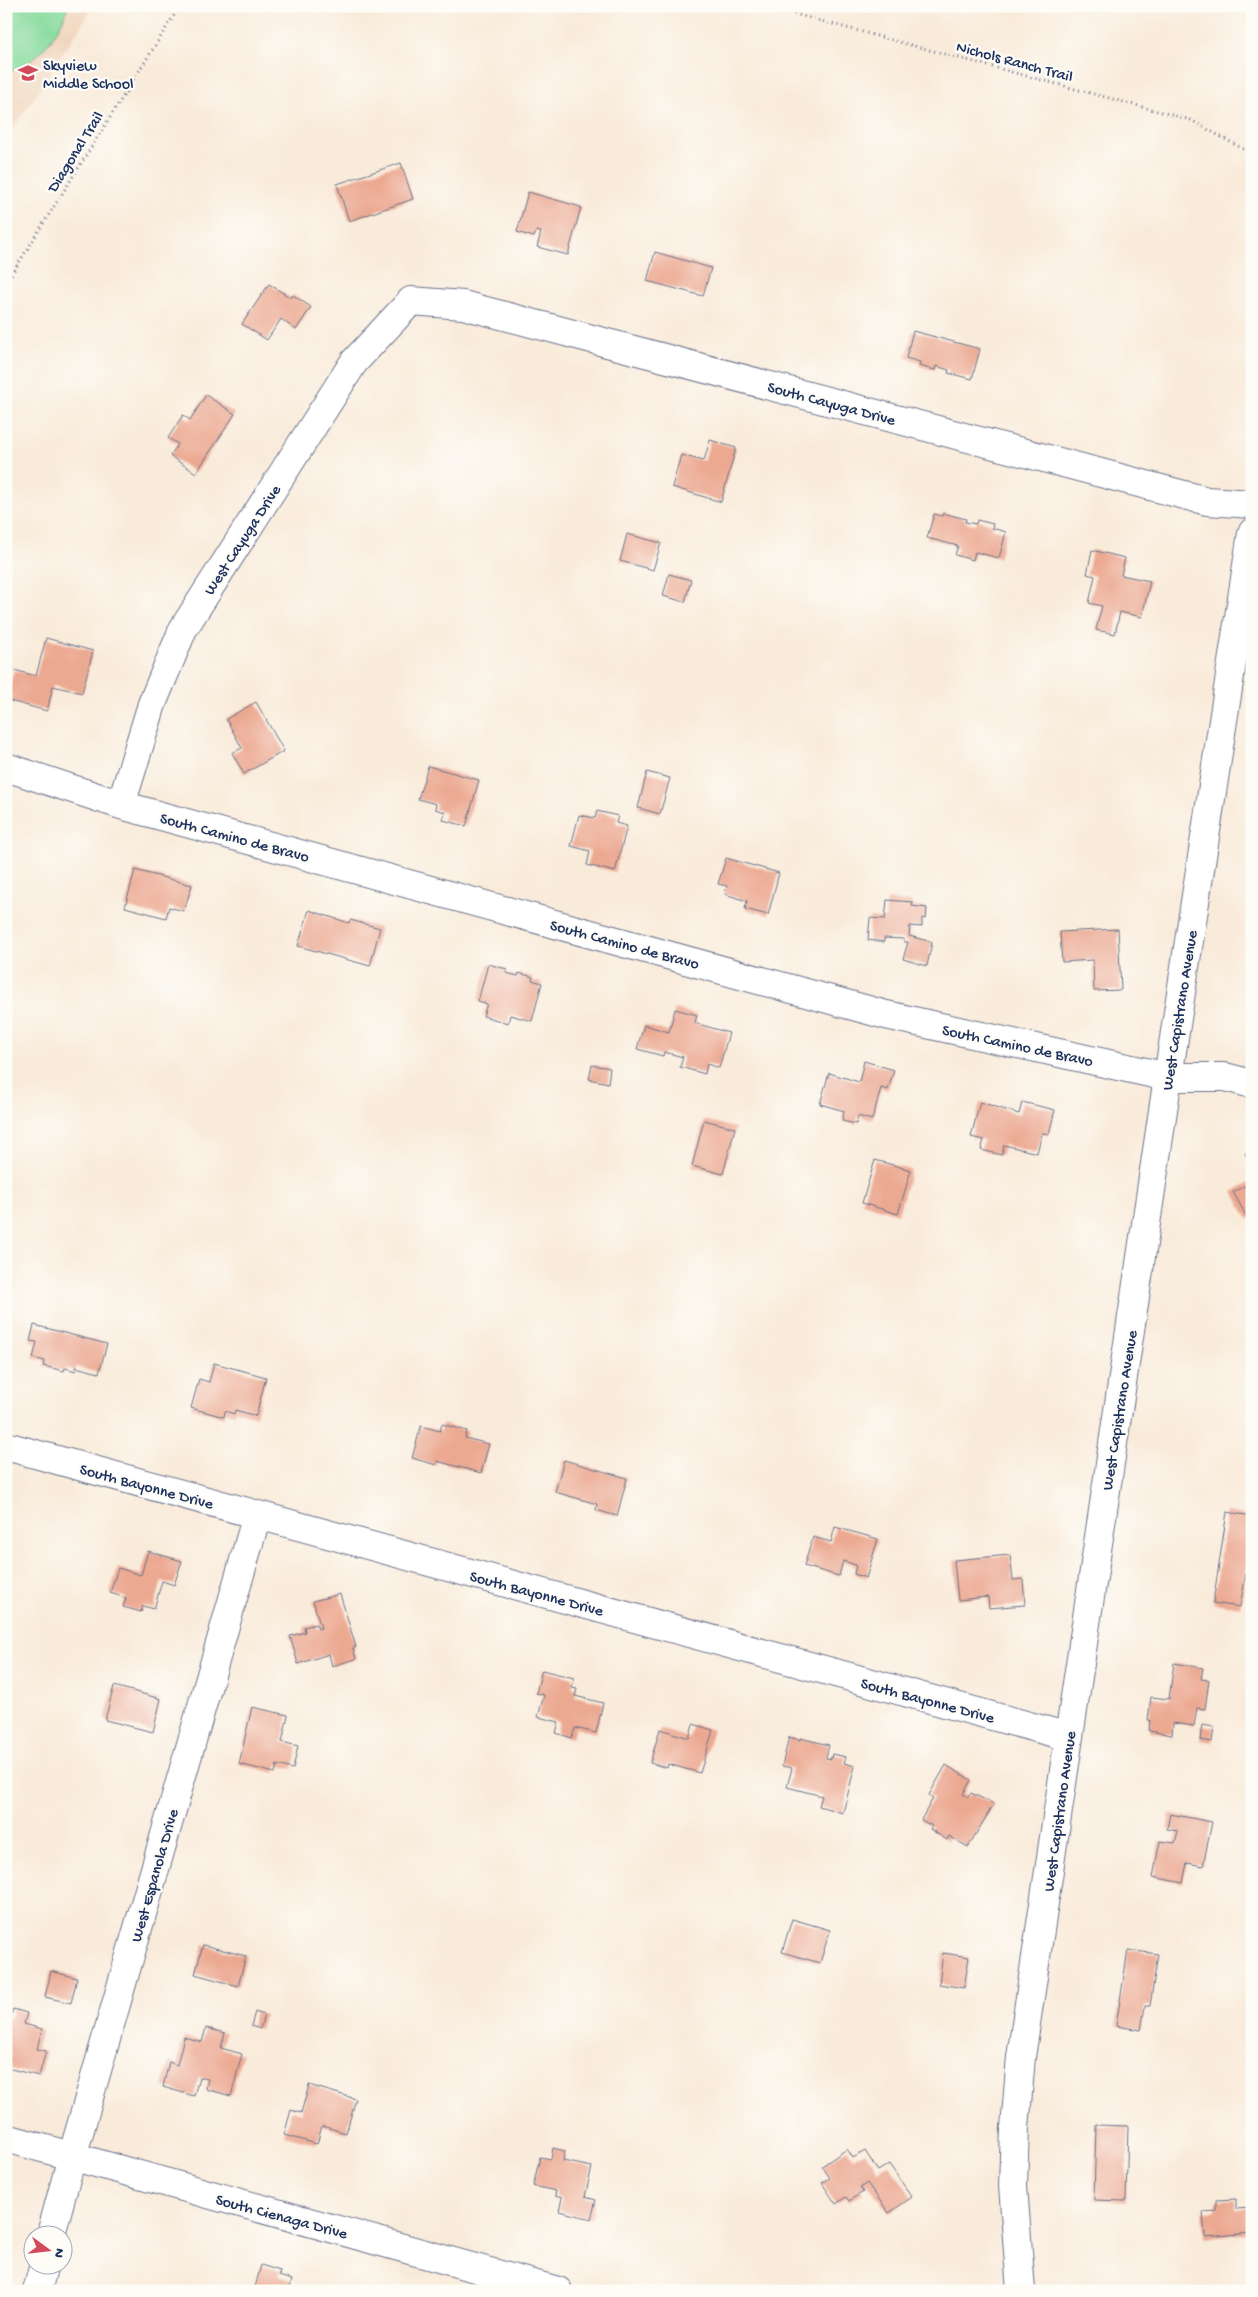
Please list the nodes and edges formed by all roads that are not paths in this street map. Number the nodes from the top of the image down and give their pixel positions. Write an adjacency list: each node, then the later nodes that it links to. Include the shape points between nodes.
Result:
1 (412, 301): 2 (street, South Cayuga Drive, via 463,305 1207,501); 5 (street, West Cayuga Drive, via 354,362 184,629 152,704)
2 (1252, 504)
3 (1252, 533): 6 (street, West Capistrano Avenue)
4 (6, 767): 5 (street, South Camino de Bravo)
5 (121, 805): 6 (street, South Camino de Bravo, via 886,1015)
6 (1168, 1077): 7 (street, South Camino de Bravo, via 1225,1077); 10 (street, West Capistrano Avenue)
7 (1252, 1084)
8 (6, 1446): 9 (street, South Bayonne Drive)
9 (257, 1516): 10 (street, South Bayonne Drive); 12 (street, West Espanola Drive)
10 (1069, 1737): 17 (street, West Capistrano Avenue, via 1021,2057 1013,2186)
11 (6, 2138): 12 (street, South Cienaga Drive)
12 (72, 2157): 13 (street, West Espanola Drive); 16 (street, South Cienaga Drive)
13 (55, 2224)
14 (41, 2274): 15 (street)
15 (37, 2291)
16 (558, 2291)
17 (1021, 2291)

